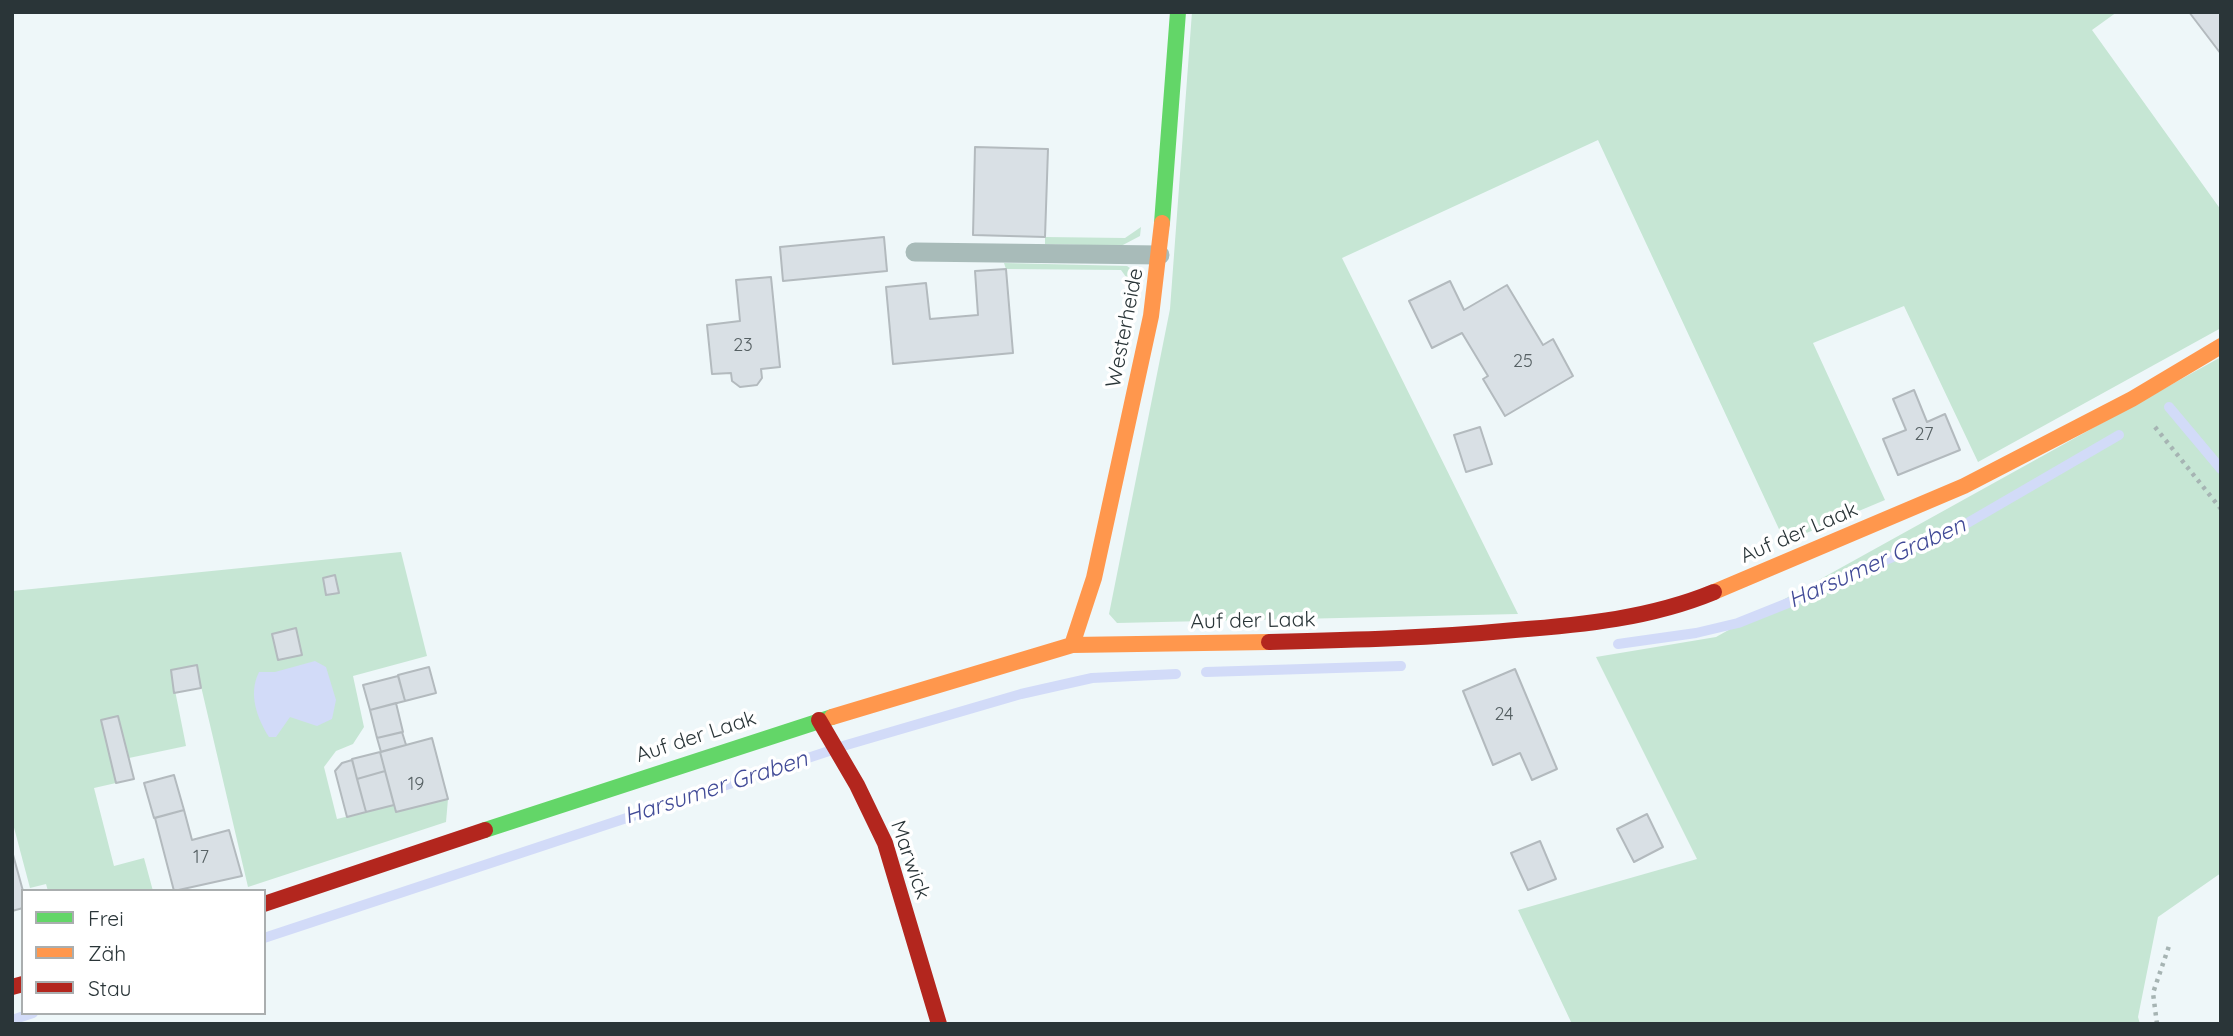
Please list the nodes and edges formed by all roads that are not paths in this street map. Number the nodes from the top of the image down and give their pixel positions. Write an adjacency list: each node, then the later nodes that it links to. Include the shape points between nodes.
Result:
1 (1178, 12): 3 (street, Westerheide)
2 (915, 252): 3 (lane)
3 (1160, 255): 5 (street, Westerheide, via 1152,316 1094,578)
4 (2221, 346): 5 (street, Auf der Laak, via 2132,399 1964,486 1692,601 1601,623 1416,639)
5 (1072, 645): 6 (street, Auf der Laak)
6 (819, 720): 7 (street, Auf der Laak); 8 (street, Marwick, via 858,785 885,843)
7 (266, 903)
8 (939, 1024)

